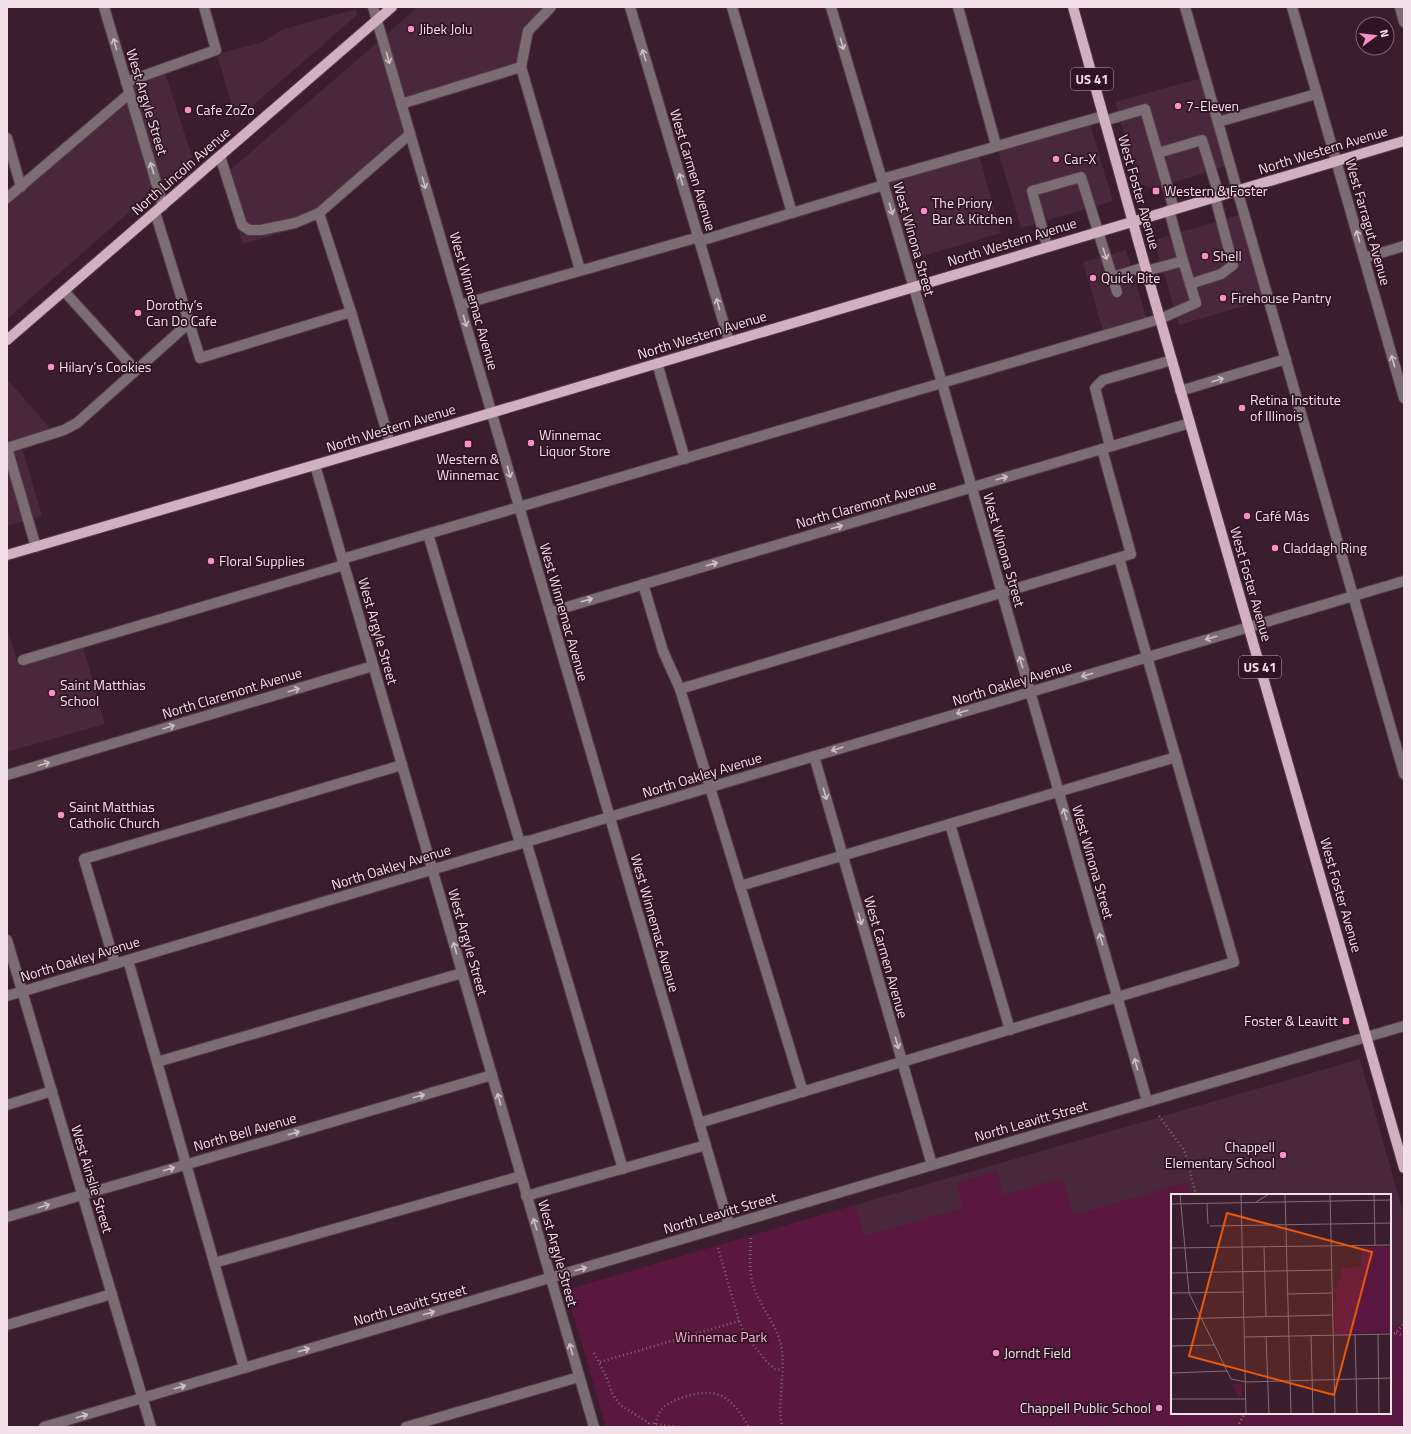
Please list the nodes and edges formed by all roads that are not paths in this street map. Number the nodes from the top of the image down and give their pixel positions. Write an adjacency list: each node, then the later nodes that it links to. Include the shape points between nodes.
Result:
1 (104, 7): 17 (street, West Argyle Street, one-way to 1)
2 (204, 7): 17 (street, via 216,50)
3 (373, 7): 14 (street, West Winnemac Avenue)
4 (392, 7): 14 (main road, North Lincoln Avenue)
5 (551, 7): 16 (street, via 528,31)
6 (630, 7): 41 (street, West Carmen Avenue, one-way to 6)
7 (732, 7): 38 (street)
8 (831, 7): 30 (street, West Winona Street, one-way to 30)
9 (958, 7): 26 (street)
10 (1072, 7): 21 (main road, West Foster Avenue / US 41)
11 (1185, 7): 22 (street)
12 (1292, 7): 19 (street, West Farragut Avenue)
13 (1400, 7): 15 (street)
14 (376, 20): 20 (street, West Winnemac Avenue, one-way to 20); 28 (main road, North Lincoln Avenue)
15 (1404, 22)
16 (521, 67): 20 (street); 47 (street)
17 (126, 82): 18 (street, West Argyle Street)
18 (130, 94): 31 (street); 35 (street, West Argyle Street, one-way to 18)
19 (1316, 94): 22 (street); 29 (street, West Farragut Avenue)
20 (401, 104): 23 (street, West Winnemac Avenue)
21 (1103, 119): 26 (street); 27 (street, via 1145,109); 39 (main road, West Foster Avenue / US 41)
22 (1218, 122): 32 (street)
23 (410, 134): 37 (street); 53 (street, West Winnemac Avenue, one-way to 53)
24 (7, 138): 31 (street)
25 (1404, 140): 29 (main road, North Western Avenue)
26 (996, 145): 30 (street)
27 (1158, 153): 33 (street, via 1202,140); 36 (street)
28 (220, 156): 35 (main road, North Lincoln Avenue); 37 (street, via 242,225 249,230 295,223)
29 (1336, 161): 32 (main road, North Western Avenue); 44 (street, West Farragut Avenue, one-way to 29)
30 (883, 182): 38 (street); 50 (street, West Winona Street, one-way to 50)
31 (21, 187): 34 (street)
32 (1237, 190): 33 (main road, North Western Avenue); 59 (street)
33 (1217, 196): 36 (main road, North Western Avenue); 49 (street, via 1233,265 1221,274)
34 (7, 198)
35 (159, 209): 51 (main road, North Lincoln Avenue); 56 (street, West Argyle Street)
36 (1172, 210): 39 (main road, North Western Avenue); 45 (street)
37 (319, 213): 54 (street)
38 (792, 213): 41 (street)
39 (1133, 221): 40 (main road, North Western Avenue); 46 (main road, West Foster Avenue / US 41)
40 (1098, 231): 42 (main road, North Western Avenue); 42 (street, via 1081,177 1032,191); 48 (street, one-way to 48)
41 (699, 239): 47 (street); 58 (street, West Carmen Avenue, one-way to 41)
42 (1047, 246): 50 (main road, North Western Avenue)
43 (1404, 246): 44 (street)
44 (1364, 258): 65 (street, West Farragut Avenue, one-way to 44)
45 (1183, 261): 46 (street); 49 (street)
46 (1146, 269): 48 (street); 55 (main road, West Foster Avenue / US 41)
47 (580, 270): 53 (street)
48 (1113, 277): 52 (street)
49 (1190, 284): 55 (street, via 1196,303)
50 (914, 286): 58 (main road, North Western Avenue); 63 (street, West Winona Street)
51 (64, 291): 57 (main road, North Lincoln Avenue); 62 (street)
52 (1117, 292)
53 (460, 306): 66 (street, West Winnemac Avenue, one-way to 66)
54 (351, 312): 56 (street, West Argyle Street, via 200,358); 68 (street)
55 (1160, 319): 60 (main road, West Foster Avenue / US 41); 63 (street)
56 (189, 323): 70 (street, via 77,423 64,430)
57 (7, 340)
58 (729, 341): 61 (main road, North Western Avenue)
59 (1286, 359): 64 (street, one-way to 59); 83 (street)
60 (1172, 360): 64 (main road, West Foster Avenue / US 41); 69 (street, via 1103,380 1095,388)
61 (657, 363): 66 (main road, North Western Avenue); 71 (street)
62 (130, 364)
63 (942, 383): 71 (street); 73 (street, West Winona Street)
64 (1180, 391): 67 (main road, West Foster Avenue / US 41)
65 (1404, 398)
66 (492, 413): 68 (main road, North Western Avenue); 74 (street, West Winnemac Avenue, one-way to 74)
67 (1190, 423): 69 (street, North Claremont Avenue); 85 (main road, West Foster Avenue / US 41)
68 (390, 443): 72 (main road, North Western Avenue)
69 (1106, 447): 73 (street, North Claremont Avenue, one-way to 69); 78 (street, via 1131,554)
70 (7, 448): 76 (street)
71 (685, 459): 74 (street)
72 (315, 465): 76 (main road, North Western Avenue); 79 (street, West Argyle Street)
73 (971, 487): 81 (street, North Claremont Avenue, one-way to 73); 82 (street, West Winona Street)
74 (519, 507): 75 (street); 84 (street, West Winnemac Avenue)
75 (428, 534): 79 (street); 100 (street)
76 (36, 547): 77 (main road, North Western Avenue)
77 (7, 555)
78 (1119, 558): 82 (street); 86 (street)
79 (343, 562): 87 (street); 88 (street, West Argyle Street)
80 (1404, 581): 83 (street, North Oakley Avenue)
81 (643, 584): 84 (street, North Claremont Avenue, one-way to 81); 89 (street, via 663,651)
82 (1001, 593): 89 (street); 90 (street, West Winona Street, one-way to 82)
83 (1353, 596): 85 (street, North Oakley Avenue); 94 (street)
84 (550, 612): 98 (street, West Winnemac Avenue)
85 (1249, 627): 86 (street, North Oakley Avenue, one-way to 86); 113 (main road, West Foster Avenue / US 41)
86 (1147, 657): 90 (street, North Oakley Avenue, one-way to 90); 92 (street)
87 (24, 660)
88 (373, 666): 93 (street, West Argyle Street); 95 (street, North Claremont Avenue, one-way to 88)
89 (680, 689): 96 (street)
90 (1030, 692): 91 (street, North Oakley Avenue, one-way to 91); 97 (street, West Winona Street)
91 (814, 756): 96 (street, North Oakley Avenue); 101 (street, West Carmen Avenue, one-way to 101)
92 (1176, 757): 97 (street); 110 (street, via 1234,962)
93 (402, 765): 102 (street, West Argyle Street); 106 (street, via 84,859)
94 (1404, 774)
95 (7, 775)
96 (710, 787): 98 (street, North Oakley Avenue); 103 (street)
97 (1058, 792): 99 (street); 110 (street, West Winona Street, one-way to 97)
98 (610, 817): 100 (street, North Oakley Avenue); 121 (street, West Winnemac Avenue)
99 (950, 824): 101 (street); 112 (street)
100 (523, 842): 102 (street, North Oakley Avenue); 126 (street)
101 (842, 856): 103 (street); 115 (street, West Carmen Avenue, one-way to 115)
102 (432, 869): 105 (street, North Oakley Avenue); 107 (street, West Argyle Street, one-way to 102)
103 (740, 886): 118 (street)
104 (7, 940): 108 (street, West Ainslie Street)
105 (128, 960): 106 (street, North Oakley Avenue); 114 (street)
106 (115, 964): 108 (street, North Oakley Avenue)
107 (462, 973): 114 (street); 116 (street, West Argyle Street)
108 (22, 991): 109 (street, North Oakley Avenue); 117 (street, West Ainslie Street)
109 (7, 996)
110 (1118, 998): 112 (street); 119 (street, West Winona Street, one-way to 110)
111 (1404, 1026): 113 (street, North Leavitt Street)
112 (1010, 1030): 115 (street)
113 (1367, 1037): 119 (street, North Leavitt Street); 125 (main road, West Foster Avenue / US 41)
114 (157, 1062): 123 (street)
115 (902, 1062): 118 (street); 124 (street, West Carmen Avenue)
116 (492, 1075): 123 (street, North Bell Avenue, one-way to 116); 127 (street, West Argyle Street, one-way to 116)
117 (52, 1091): 120 (street); 128 (street, West Ainslie Street)
118 (803, 1092): 121 (street)
119 (1147, 1102): 124 (street, North Leavitt Street)
120 (7, 1104)
121 (699, 1123): 122 (street, West Winnemac Avenue)
122 (706, 1145): 126 (street); 131 (street, West Winnemac Avenue)
123 (186, 1164): 128 (street, North Bell Avenue, one-way to 123); 132 (street)
124 (932, 1165): 131 (street, North Leavitt Street)
125 (1404, 1168)
126 (623, 1169): 129 (street)
127 (521, 1176): 129 (street, West Argyle Street); 132 (street)
128 (82, 1194): 130 (street, North Bell Avenue, one-way to 128); 134 (street, West Ainslie Street)
129 (526, 1196): 133 (street, West Argyle Street, one-way to 129)
130 (7, 1217)
131 (729, 1225): 133 (street, North Leavitt Street, one-way to 131)
132 (214, 1263): 136 (street)
133 (550, 1278): 136 (street, North Leavitt Street, one-way to 133); 137 (street, West Argyle Street, one-way to 133)
134 (112, 1294): 135 (street); 138 (street, West Ainslie Street)
135 (7, 1325)
136 (244, 1368): 138 (street, North Leavitt Street, one-way to 136)
137 (579, 1377): 141 (street); 142 (street, West Argyle Street)
138 (142, 1398): 139 (street, North Leavitt Street, one-way to 138); 140 (street, West Ainslie Street)
139 (44, 1427)
140 (151, 1427)
141 (406, 1427)
142 (594, 1427)

